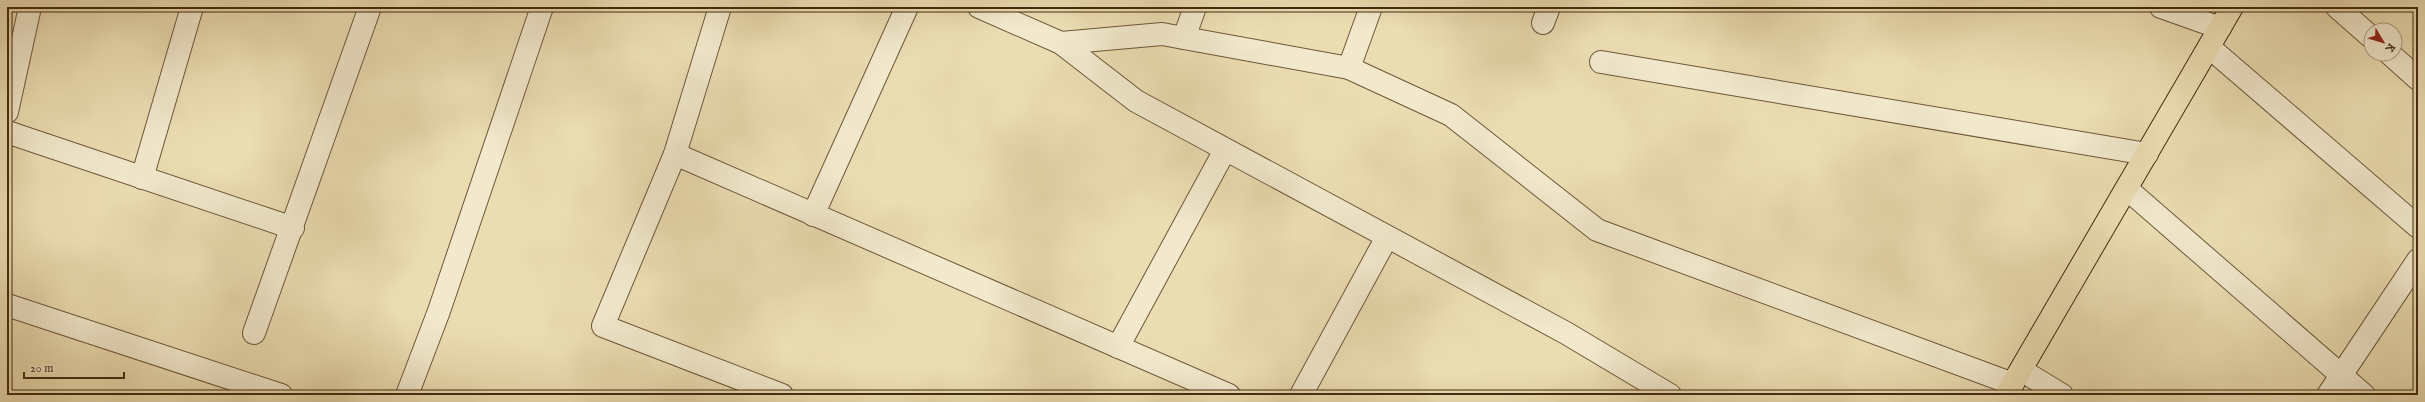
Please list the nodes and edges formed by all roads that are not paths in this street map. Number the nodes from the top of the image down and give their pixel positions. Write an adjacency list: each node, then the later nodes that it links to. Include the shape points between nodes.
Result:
1 (30, 7): 22 (street)
2 (192, 7): 27 (street)
3 (370, 7): 31 (street)
4 (542, 7): 40 (street, via 439,311)
5 (720, 7): 25 (street)
6 (907, 7): 29 (street)
7 (980, 7): 16 (street)
8 (1195, 7): 15 (street)
9 (1371, 7): 20 (street)
10 (2161, 7): 13 (street)
11 (2232, 7): 13 (main road)
12 (2337, 7): 14 (street)
13 (2220, 28): 17 (main road)
14 (2363, 31)
15 (1184, 38): 16 (street, via 1162,34); 20 (street)
16 (1061, 43): 24 (street, via 1136,102)
17 (2209, 47): 26 (main road); 30 (street)
18 (1602, 62): 26 (street)
19 (2399, 62): 21 (street)
20 (1349, 68): 38 (street, via 1451,115 1597,230)
21 (2418, 79)
22 (7, 112)
23 (7, 132): 27 (street)
24 (1225, 150): 32 (street); 36 (street)
25 (675, 154): 29 (street); 41 (street, via 603,326)
26 (2147, 154): 28 (main road)
27 (142, 178): 31 (street)
28 (2127, 189): 37 (street); 38 (main road)
29 (813, 215): 36 (street)
30 (2418, 227)
31 (293, 228): 35 (street)
32 (1387, 237): 43 (street); 44 (street, via 1566,333)
33 (2418, 260): 37 (street)
34 (7, 305): 39 (street)
35 (254, 333)
36 (1118, 347): 42 (street)
37 (2342, 376): 46 (street); 47 (street)
38 (2013, 383): 45 (street)
39 (281, 395)
40 (407, 395)
41 (782, 395)
42 (1229, 395)
43 (1301, 395)
44 (1670, 395)
45 (2062, 395)
46 (2328, 395)
47 (2364, 395)

